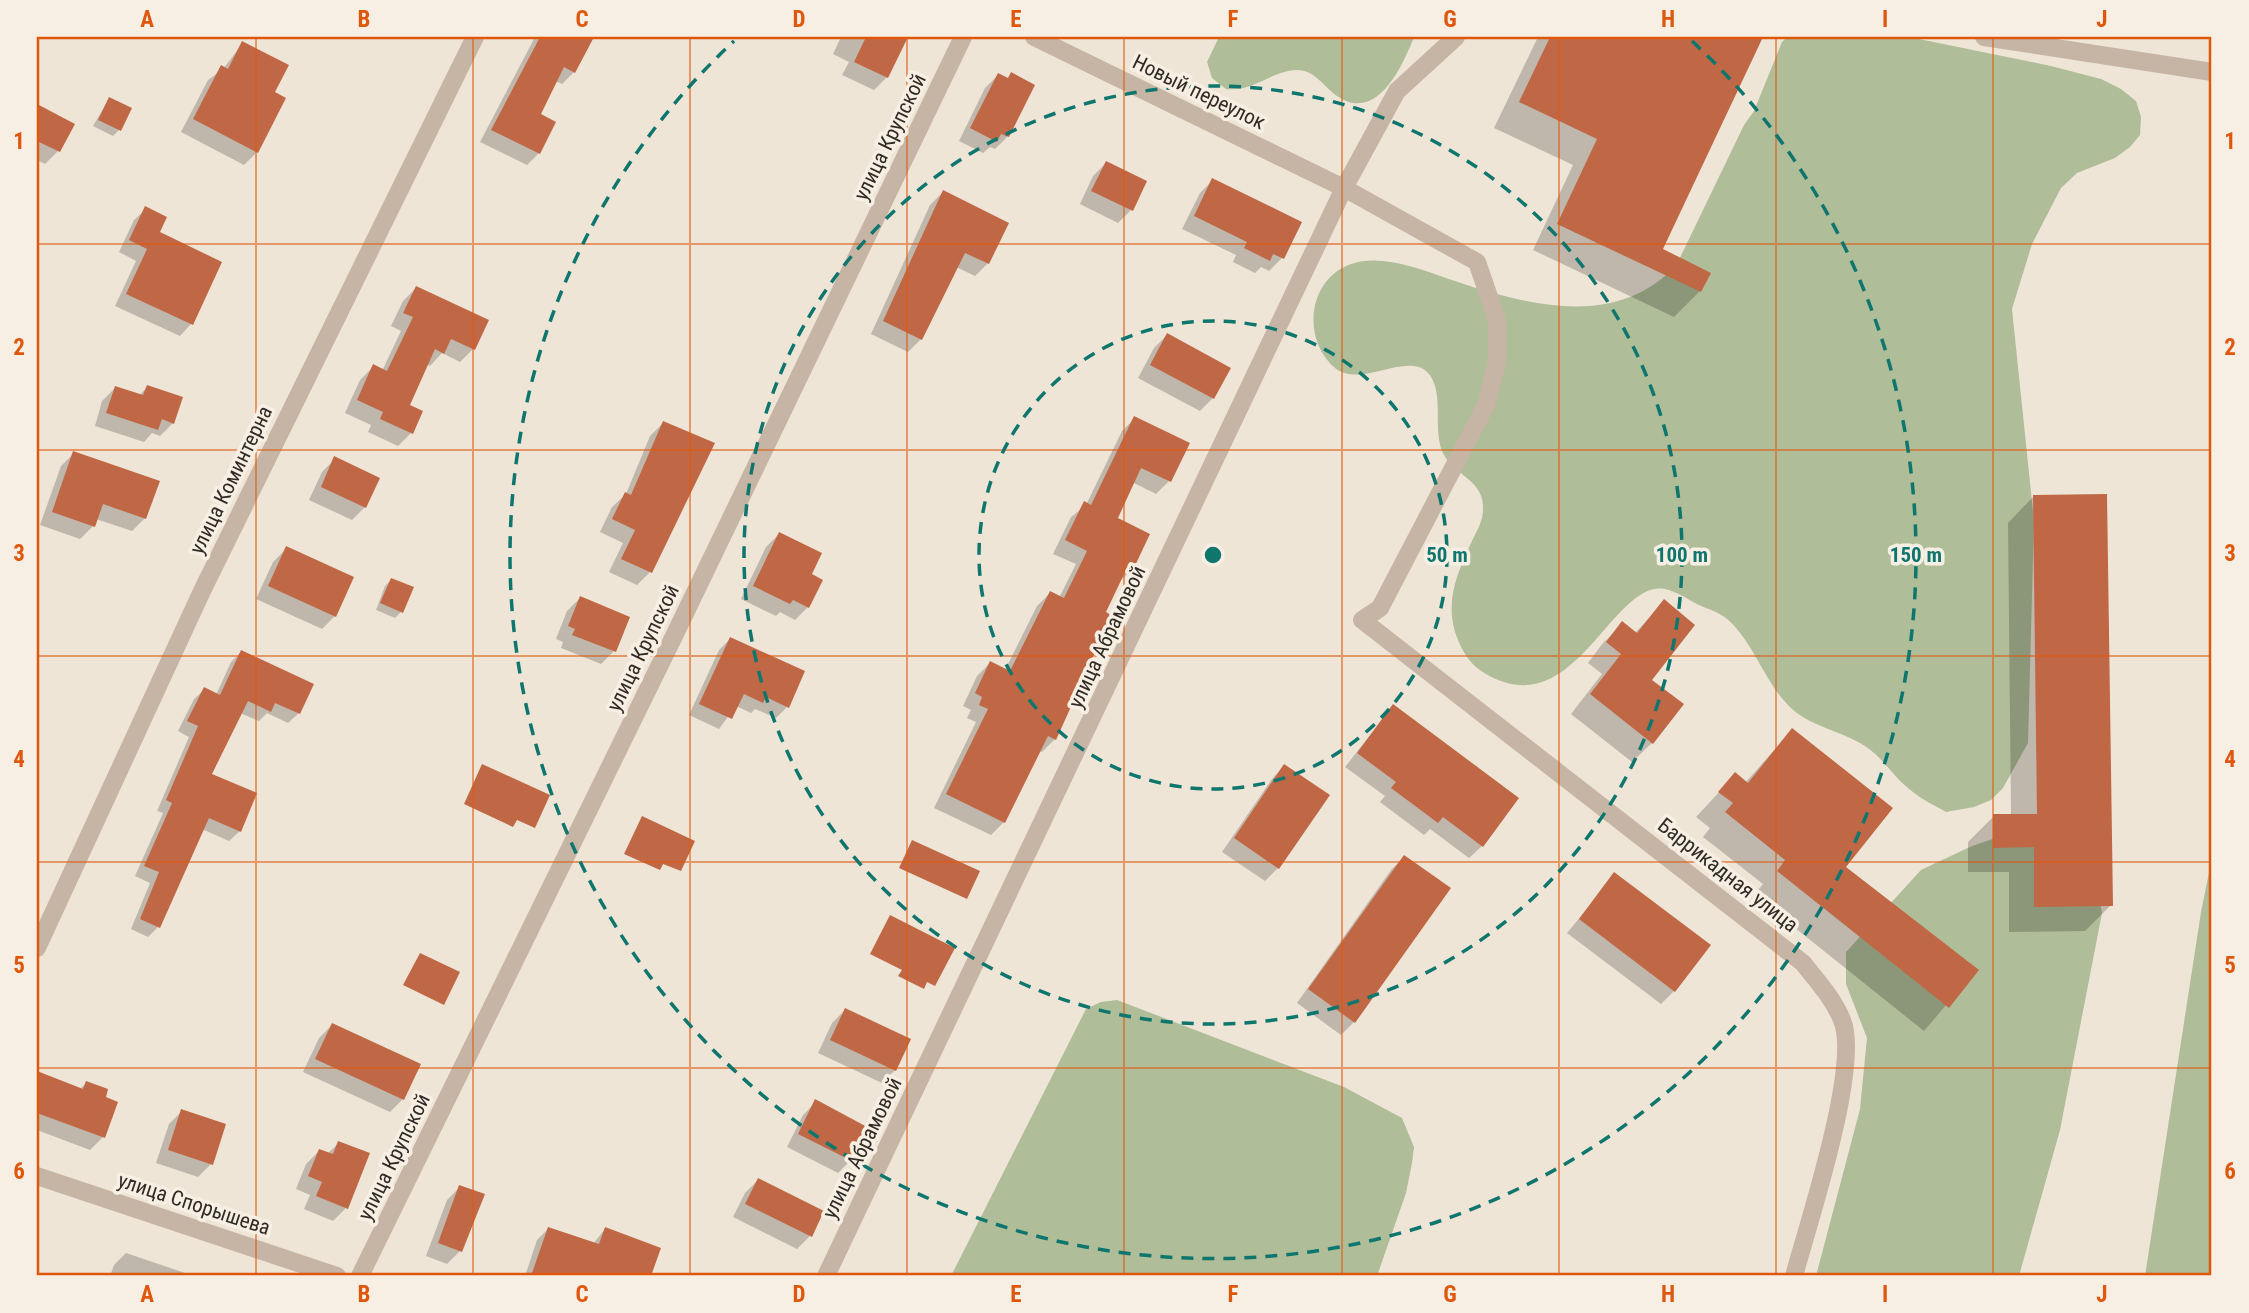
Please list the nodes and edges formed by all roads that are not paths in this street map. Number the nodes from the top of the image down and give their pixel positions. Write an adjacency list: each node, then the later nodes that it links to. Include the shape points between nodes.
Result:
1 (475, 37): 9 (street, улица Коминтерна, via 202,591)
2 (963, 37): 12 (street, улица Крупской)
3 (1034, 37): 7 (street, Новый переулок)
4 (1457, 37): 7 (street, улица Абрамовой, via 1397,91)
5 (1984, 37): 6 (street)
6 (2212, 72)
7 (1344, 188): 8 (street, Новый переулок, via 1477,262 1497,320 1497,362 1486,405 1380,608); 13 (street, улица Абрамовой)
8 (1362, 620): 14 (street, Баррикадная улица, via 1803,963 1827,992 1843,1022 1848,1064)
9 (37, 948)
10 (37, 1176): 11 (street, улица Спорышева)
11 (337, 1276)
12 (360, 1276)
13 (826, 1276)
14 (1794, 1276)

